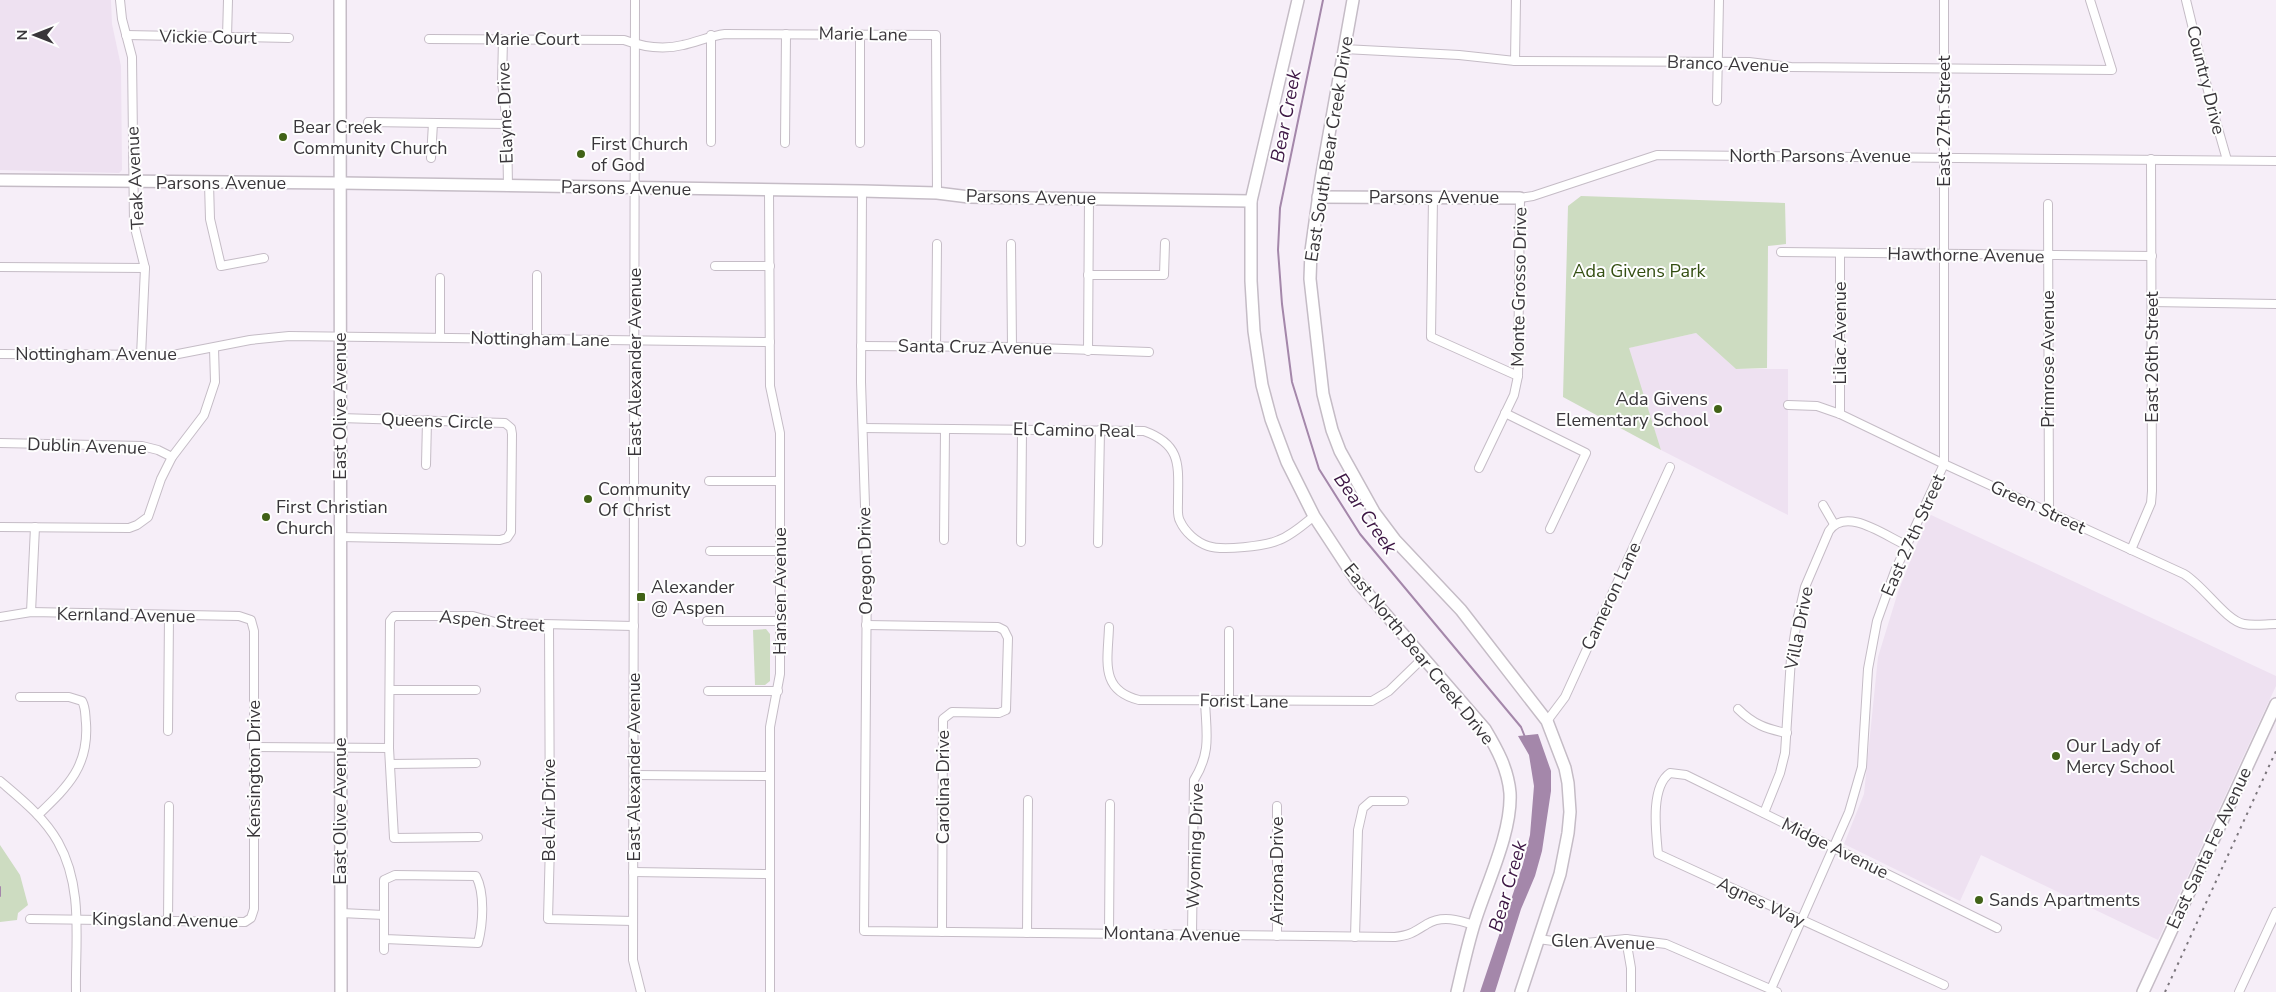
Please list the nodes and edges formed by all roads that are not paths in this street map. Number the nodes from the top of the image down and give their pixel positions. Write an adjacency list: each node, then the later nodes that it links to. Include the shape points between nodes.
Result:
1 (120, 0): 14 (street, Teak Avenue)
2 (228, 0): 16 (street)
3 (340, 0): 40 (street, East Olive Avenue)
4 (635, 0): 20 (street, East Alexander Avenue)
5 (1298, 0): 50 (street, East North Bear Creek Drive)
6 (1353, 0): 21 (street, East South Bear Creek Drive)
7 (1516, 0): 22 (street)
8 (1718, 0): 23 (street)
9 (1944, 0): 24 (street, East 27th Street)
10 (2090, 0): 24 (street, Branco Avenue, via 2112,70)
11 (2186, 0): 35 (street, Country Drive)
12 (786, 34): 13 (street, Marie Lane); 15 (street, Marie Lane); 30 (street)
13 (860, 34): 31 (street); 45 (street, Marie Lane, via 936,35)
14 (126, 35): 16 (street, Vickie Court); 38 (street, Teak Avenue, via 132,57)
15 (711, 35): 20 (street, Marie Lane, via 676,47); 29 (street)
16 (227, 37): 17 (street, Vickie Court)
17 (289, 38)
18 (429, 38): 19 (street, Marie Court)
19 (503, 38): 20 (street, Marie Court, via 624,40); 28 (street, Elayne Drive, via 502,82)
20 (635, 44): 42 (street, East Alexander Avenue)
21 (1344, 48): 22 (street, Branco Avenue); 46 (street, East South Bear Creek Drive)
22 (1515, 61): 23 (street, Branco Avenue)
23 (1718, 62): 24 (street, Branco Avenue, via 1791,67); 25 (street)
24 (1944, 68): 32 (street, East 27th Street)
25 (1717, 102)
26 (368, 122): 27 (street)
27 (433, 123): 28 (street); 33 (street)
28 (507, 124): 41 (street, Elayne Drive)
29 (711, 142)
30 (785, 143)
31 (860, 143)
32 (1944, 157): 34 (street, North Parsons Avenue); 48 (street, North Parsons Avenue, via 1657,155); 57 (street, East 27th Street)
33 (431, 158)
34 (2152, 159): 35 (street, North Parsons Avenue); 59 (street, East 26th Street)
35 (2227, 160): 36 (street, North Parsons Avenue)
36 (2276, 161)
37 (0, 180): 38 (street, Parsons Avenue)
38 (132, 182): 39 (street, Parsons Avenue); 64 (street, Teak Avenue, via 134,224)
39 (209, 183): 40 (street, Parsons Avenue); 60 (street, via 210,219 221,266)
40 (340, 183): 41 (street, Parsons Avenue); 70 (street, East Olive Avenue)
41 (508, 187): 42 (street, Parsons Avenue)
42 (635, 188): 43 (street, Parsons Avenue); 73 (street, East Alexander Avenue)
43 (769, 190): 44 (street, Parsons Avenue); 62 (street, Hansen Avenue)
44 (862, 191): 45 (street, Parsons Avenue); 75 (street, Oregon Drive)
45 (937, 193): 49 (street, Parsons Avenue, via 969,197)
46 (1318, 197): 47 (street, Parsons Avenue); 138 (street, East South Bear Creek Drive, via 1310,279 1323,394 1340,451 1374,512 1395,540 1461,610)
47 (1433, 197): 48 (street, Parsons Avenue); 83 (street, via 1431,337)
48 (1520, 198): 83 (street, Monte Grosso Drive)
49 (1089, 199): 50 (street, Parsons Avenue); 66 (street)
50 (1251, 201): 103 (street, East North Bear Creek Drive, via 1254,332 1262,385 1287,462)
51 (2048, 204): 58 (street, Primrose Avenue)
52 (1165, 243): 66 (street, via 1164,276)
53 (937, 244): 76 (street)
54 (1011, 244): 77 (street)
55 (1781, 252): 56 (street, Hawthorne Avenue)
56 (1840, 253): 57 (street, Hawthorne Avenue); 86 (street, Lilac Avenue)
57 (1944, 255): 58 (street, Hawthorne Avenue); 95 (street, East 27th Street)
58 (2048, 256): 59 (street, Hawthorne Avenue); 102 (street, Primrose Avenue)
59 (2152, 256): 68 (street, East 26th Street)
60 (264, 258)
61 (715, 266): 62 (street)
62 (770, 266): 74 (street, Hansen Avenue)
63 (0, 267): 64 (street)
64 (145, 268): 82 (street, Teak Avenue)
65 (537, 275): 72 (street)
66 (1088, 275): 79 (street)
67 (440, 278): 71 (street)
68 (2152, 302): 69 (street); 113 (street, East 26th Street, via 2151,503)
69 (2276, 304)
70 (340, 336): 71 (street, Nottingham Lane); 78 (street, Nottingham Avenue, via 269,337); 87 (street, East Olive Avenue)
71 (440, 337): 72 (street, Nottingham Lane)
72 (537, 338): 73 (street, Nottingham Lane)
73 (635, 341): 74 (street, Nottingham Lane); 124 (street, East Alexander Avenue)
74 (770, 342): 100 (street, Hansen Avenue, via 771,394 780,433)
75 (861, 346): 76 (street, Santa Cruz Avenue); 89 (street, Oregon Drive)
76 (936, 347): 77 (street, Santa Cruz Avenue)
77 (1012, 347): 79 (street, Santa Cruz Avenue)
78 (214, 348): 82 (street, Nottingham Avenue); 94 (street, via 216,375 210,402)
79 (1088, 351): 80 (street, Santa Cruz Avenue)
80 (1149, 352)
81 (0, 354): 82 (street, Nottingham Avenue)
82 (141, 356)
83 (1518, 376): 85 (street, Monte Grosso Drive)
84 (1788, 405): 86 (street, Green Street, via 1817,406)
85 (1505, 414): 98 (street, Monte Grosso Drive); 107 (street, via 1586,453)
86 (1840, 414): 95 (street, Green Street)
87 (340, 418): 88 (street, Queens Circle); 108 (street, East Olive Avenue)
88 (427, 420): 96 (street); 108 (street, Queens Circle, via 505,423 511,428 511,532 507,538)
89 (863, 428): 90 (street, El Camino Real); 125 (street, Oregon Drive)
90 (945, 429): 91 (street, El Camino Real); 109 (street)
91 (1022, 430): 92 (street, El Camino Real); 110 (street)
92 (1100, 430): 103 (street, El Camino Real, via 1144,431 1167,443 1178,463 1178,520 1197,541 1209,547 1244,547 1276,542); 111 (street)
93 (0, 443): 94 (street, Dublin Avenue, via 142,446)
94 (172, 457): 106 (street, via 148,517 137,525 129,528)
95 (1944, 464): 102 (street, Green Street); 112 (street, East 27th Street)
96 (426, 465)
97 (1670, 467): 138 (street, Cameron Lane, via 1565,697)
98 (1479, 468)
99 (709, 481): 100 (street)
100 (780, 482): 115 (street, Hansen Avenue)
101 (1823, 505): 104 (street)
102 (2049, 513): 113 (street, Green Street)
103 (1314, 516): 128 (street, East North Bear Creek Drive, via 1356,580)
104 (1834, 524): 112 (street, via 1857,522); 140 (street, Villa Drive, via 1814,563 1797,621)
105 (0, 527): 106 (street)
106 (35, 527): 116 (street)
107 (1550, 529)
108 (340, 537): 142 (street, East Olive Avenue)
109 (944, 540)
110 (1021, 542)
111 (1098, 543)
112 (1906, 545): 158 (street, East 27th Street, via 1877,620 1868,669 1862,767)
113 (2131, 550): 122 (street, Green Street, via 2194,580 2236,620 2244,624)
114 (710, 551): 115 (street)
115 (780, 551): 121 (street, Hansen Avenue)
116 (31, 612): 117 (street, Kernland Avenue); 118 (street, Kernland Avenue)
117 (169, 615): 119 (street, Kernland Avenue, via 239,616); 139 (street)
118 (0, 616)
119 (251, 620): 141 (street, Kensington Drive, via 254,631)
120 (706, 621): 121 (street)
121 (780, 621): 132 (street, Hansen Avenue)
122 (2276, 624)
123 (549, 626): 124 (street, Aspen Street); 129 (street, Aspen Street, via 498,623 472,616 394,616 390,621); 169 (street, Bel Air Drive, via 548,919)
124 (634, 626): 147 (street, East Alexander Avenue)
125 (866, 626): 172 (street, Oregon Drive); 173 (street, Carolina Drive, via 998,627 1008,638 1006,710 999,713 952,712 943,719)
126 (1109, 627): 134 (street, Forist Lane, via 1109,676 1117,690 1139,700)
127 (1229, 631): 135 (street)
128 (1422, 659): 135 (street, Forist Lane, via 1389,691 1372,701); 170 (street, East North Bear Creek Drive, via 1485,729 1506,771 1510,793 1508,816)
129 (390, 690): 130 (street); 143 (street, Aspen Street)
130 (476, 690)
131 (708, 691): 132 (street)
132 (778, 691): 148 (street, Hansen Avenue, via 770,719)
133 (20, 696): 156 (street, via 69,697 82,701 85,706 86,739 79,768 71,781)
134 (1205, 700): 135 (street, Forist Lane); 176 (street, Wyoming Drive, via 1207,750 1204,764 1194,780)
135 (1229, 700)
136 (2276, 704): 192 (street, East Santa Fe Avenue)
137 (1738, 709): 140 (street, via 1758,726)
138 (1547, 721): 179 (street, East South Bear Creek Drive, via 1565,768 1570,812 1560,874)
139 (168, 731)
140 (1786, 732): 155 (street, Villa Drive, via 1780,773)
141 (254, 747): 142 (street); 164 (street, Kensington Drive)
142 (340, 747): 143 (street); 162 (street, East Olive Avenue)
143 (389, 748): 145 (street, Aspen Street)
144 (476, 762): 145 (street)
145 (390, 764): 157 (street, Aspen Street, via 394,838)
146 (1670, 773): 155 (street, Midge Avenue, via 1686,775); 167 (street, Agnes Way, via 1664,777 1657,799 1658,854)
147 (634, 774): 148 (street); 159 (street, East Alexander Avenue)
148 (769, 776): 160 (street, Hansen Avenue)
149 (0, 781): 156 (street)
150 (1028, 800): 174 (street)
151 (1404, 801): 178 (street, via 1371,801 1363,808 1358,830)
152 (1110, 804): 175 (street)
153 (169, 806): 168 (street)
154 (1277, 806): 177 (street, Arizona Drive)
155 (1764, 813): 158 (street, Midge Avenue)
156 (38, 815): 166 (street, via 56,838 65,857 74,888)
157 (478, 837)
158 (1834, 848): 167 (street, East 27th Street); 171 (street, Midge Avenue)
159 (633, 872): 160 (street); 169 (street, East Alexander Avenue)
160 (769, 874): 188 (street, Hansen Avenue)
161 (2276, 912): 193 (street)
162 (340, 913): 163 (street); 186 (street, East Olive Avenue)
163 (384, 914): 181 (street); 181 (street, via 384,880 395,875 476,876 481,886 478,943)
164 (252, 918): 168 (street, Kingsland Avenue, via 245,922)
165 (30, 919): 166 (street, Kingsland Avenue)
166 (77, 920): 168 (street, Kingsland Avenue); 185 (street)
167 (1801, 920): 183 (street, Agnes Way); 184 (street, East 27th Street)
168 (168, 921)
169 (633, 921): 187 (street, East Alexander Avenue, via 633,960)
170 (1474, 925): 178 (street, Montana Avenue, via 1460,920 1440,920 1428,923 1408,936); 189 (street, East North Bear Creek Drive)
171 (1997, 928)
172 (864, 931): 173 (street, Montana Avenue)
173 (942, 932): 174 (street, Montana Avenue)
174 (1027, 933): 175 (street, Montana Avenue)
175 (1109, 933): 176 (street, Montana Avenue)
176 (1192, 935): 177 (street, Montana Avenue)
177 (1277, 936): 178 (street, Montana Avenue)
178 (1355, 937)
179 (1538, 939): 180 (street, Glen Avenue, via 1576,944); 190 (street, East South Bear Creek Drive)
180 (1626, 939): 184 (street, Glen Avenue, via 1680,949); 191 (street)
181 (384, 940): 182 (street)
182 (384, 950)
183 (1944, 985)
184 (1774, 991)
185 (76, 992)
186 (341, 992)
187 (641, 992)
188 (770, 992)
189 (1457, 992)
190 (1521, 992)
191 (1631, 992)
192 (2144, 992)
193 (2239, 992)

